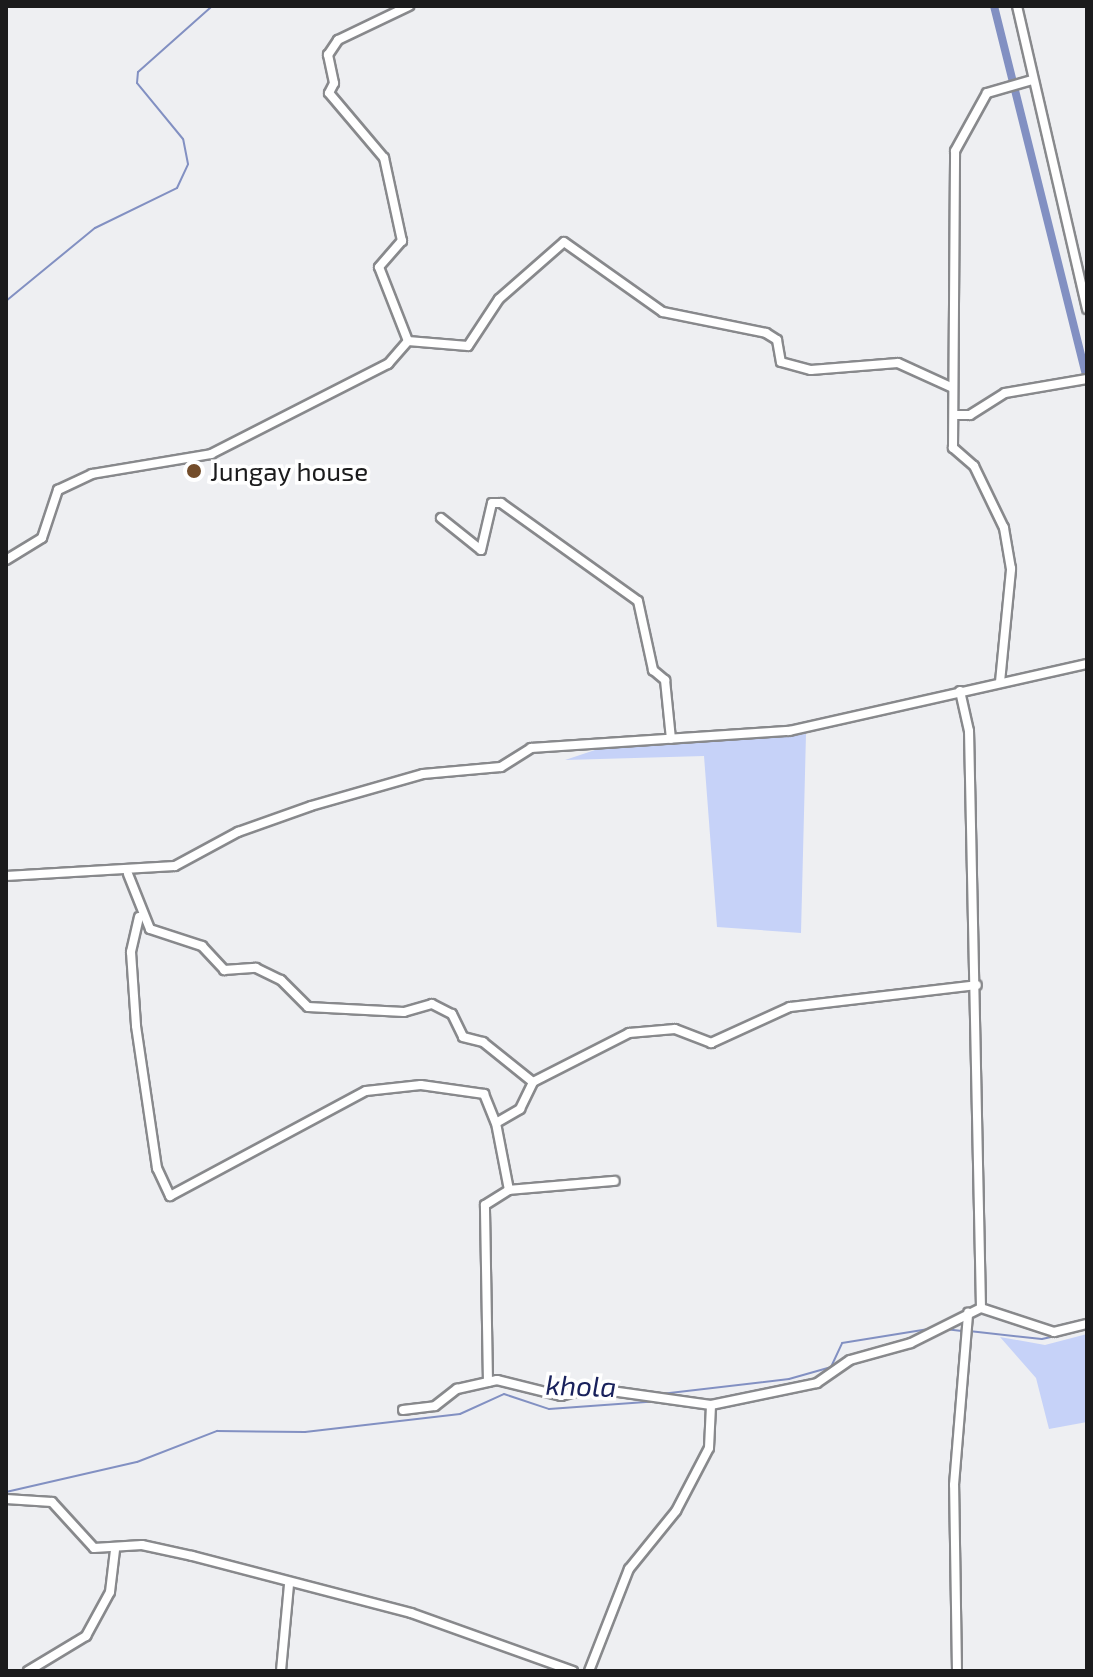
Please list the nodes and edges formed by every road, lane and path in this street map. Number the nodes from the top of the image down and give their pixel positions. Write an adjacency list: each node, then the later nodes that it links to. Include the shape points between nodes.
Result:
1 (409, 6): 5 (street, via 338,40 328,55 334,83 329,93 384,158 402,241 379,267)
2 (1017, 6): 3 (street)
3 (1028, 80): 4 (street); 7 (street, via 987,93 955,151)
4 (1087, 309)
5 (408, 341): 7 (street, via 468,346 499,299 564,242 663,312 766,333 777,340 781,362 811,370 898,363); 10 (street, via 388,364 211,454 141,461 58,490 42,538)
6 (1087, 379): 8 (street, via 1005,393 970,415)
7 (953, 388): 8 (street)
8 (954, 415): 12 (street, via 953,448 974,466 1004,528 1011,569)
9 (441, 518): 14 (street, via 481,550 492,503 501,503 548,543 638,601 653,670 665,680)
10 (6, 560)
11 (1087, 664): 12 (street)
12 (1000, 682): 13 (street)
13 (960, 691): 14 (street, via 789,731); 18 (street, via 969,731)
14 (671, 739): 15 (street, via 531,748 501,767 423,774 238,832 175,866)
15 (128, 874): 16 (street); 17 (street)
16 (6, 876)
17 (139, 917): 19 (street, via 150,929 202,946 224,970 256,968 281,980 308,1007 404,1012 432,1004 452,1014 463,1037 492,1047); 20 (street, via 131,952 136,1026 157,1168 170,1196 366,1091 421,1085 484,1094)
18 (977, 985): 19 (street, via 790,1007 711,1043 675,1029 629,1033); 23 (street)
19 (533, 1082): 20 (street, via 520,1109)
20 (496, 1123): 22 (street)
21 (615, 1181): 22 (street)
22 (509, 1190): 26 (street, via 485,1205)
23 (981, 1308): 24 (street); 25 (street, via 1054,1332)
24 (968, 1313): 27 (street, via 911,1343 850,1360 817,1383); 36 (street, via 954,1485)
25 (1087, 1324)
26 (488, 1382): 27 (street, via 561,1396 590,1388); 28 (street, via 457,1389 435,1406)
27 (711, 1405): 35 (street, via 709,1448 676,1511 629,1569)
28 (403, 1410)
29 (6, 1499): 30 (street, via 52,1502 94,1548)
30 (115, 1550): 31 (street, via 142,1545); 32 (street, via 110,1592 86,1636)
31 (289, 1584): 33 (street); 34 (street, via 411,1613)
32 (28, 1671)
33 (281, 1671)
34 (573, 1671)
35 (589, 1671)
36 (957, 1671)

